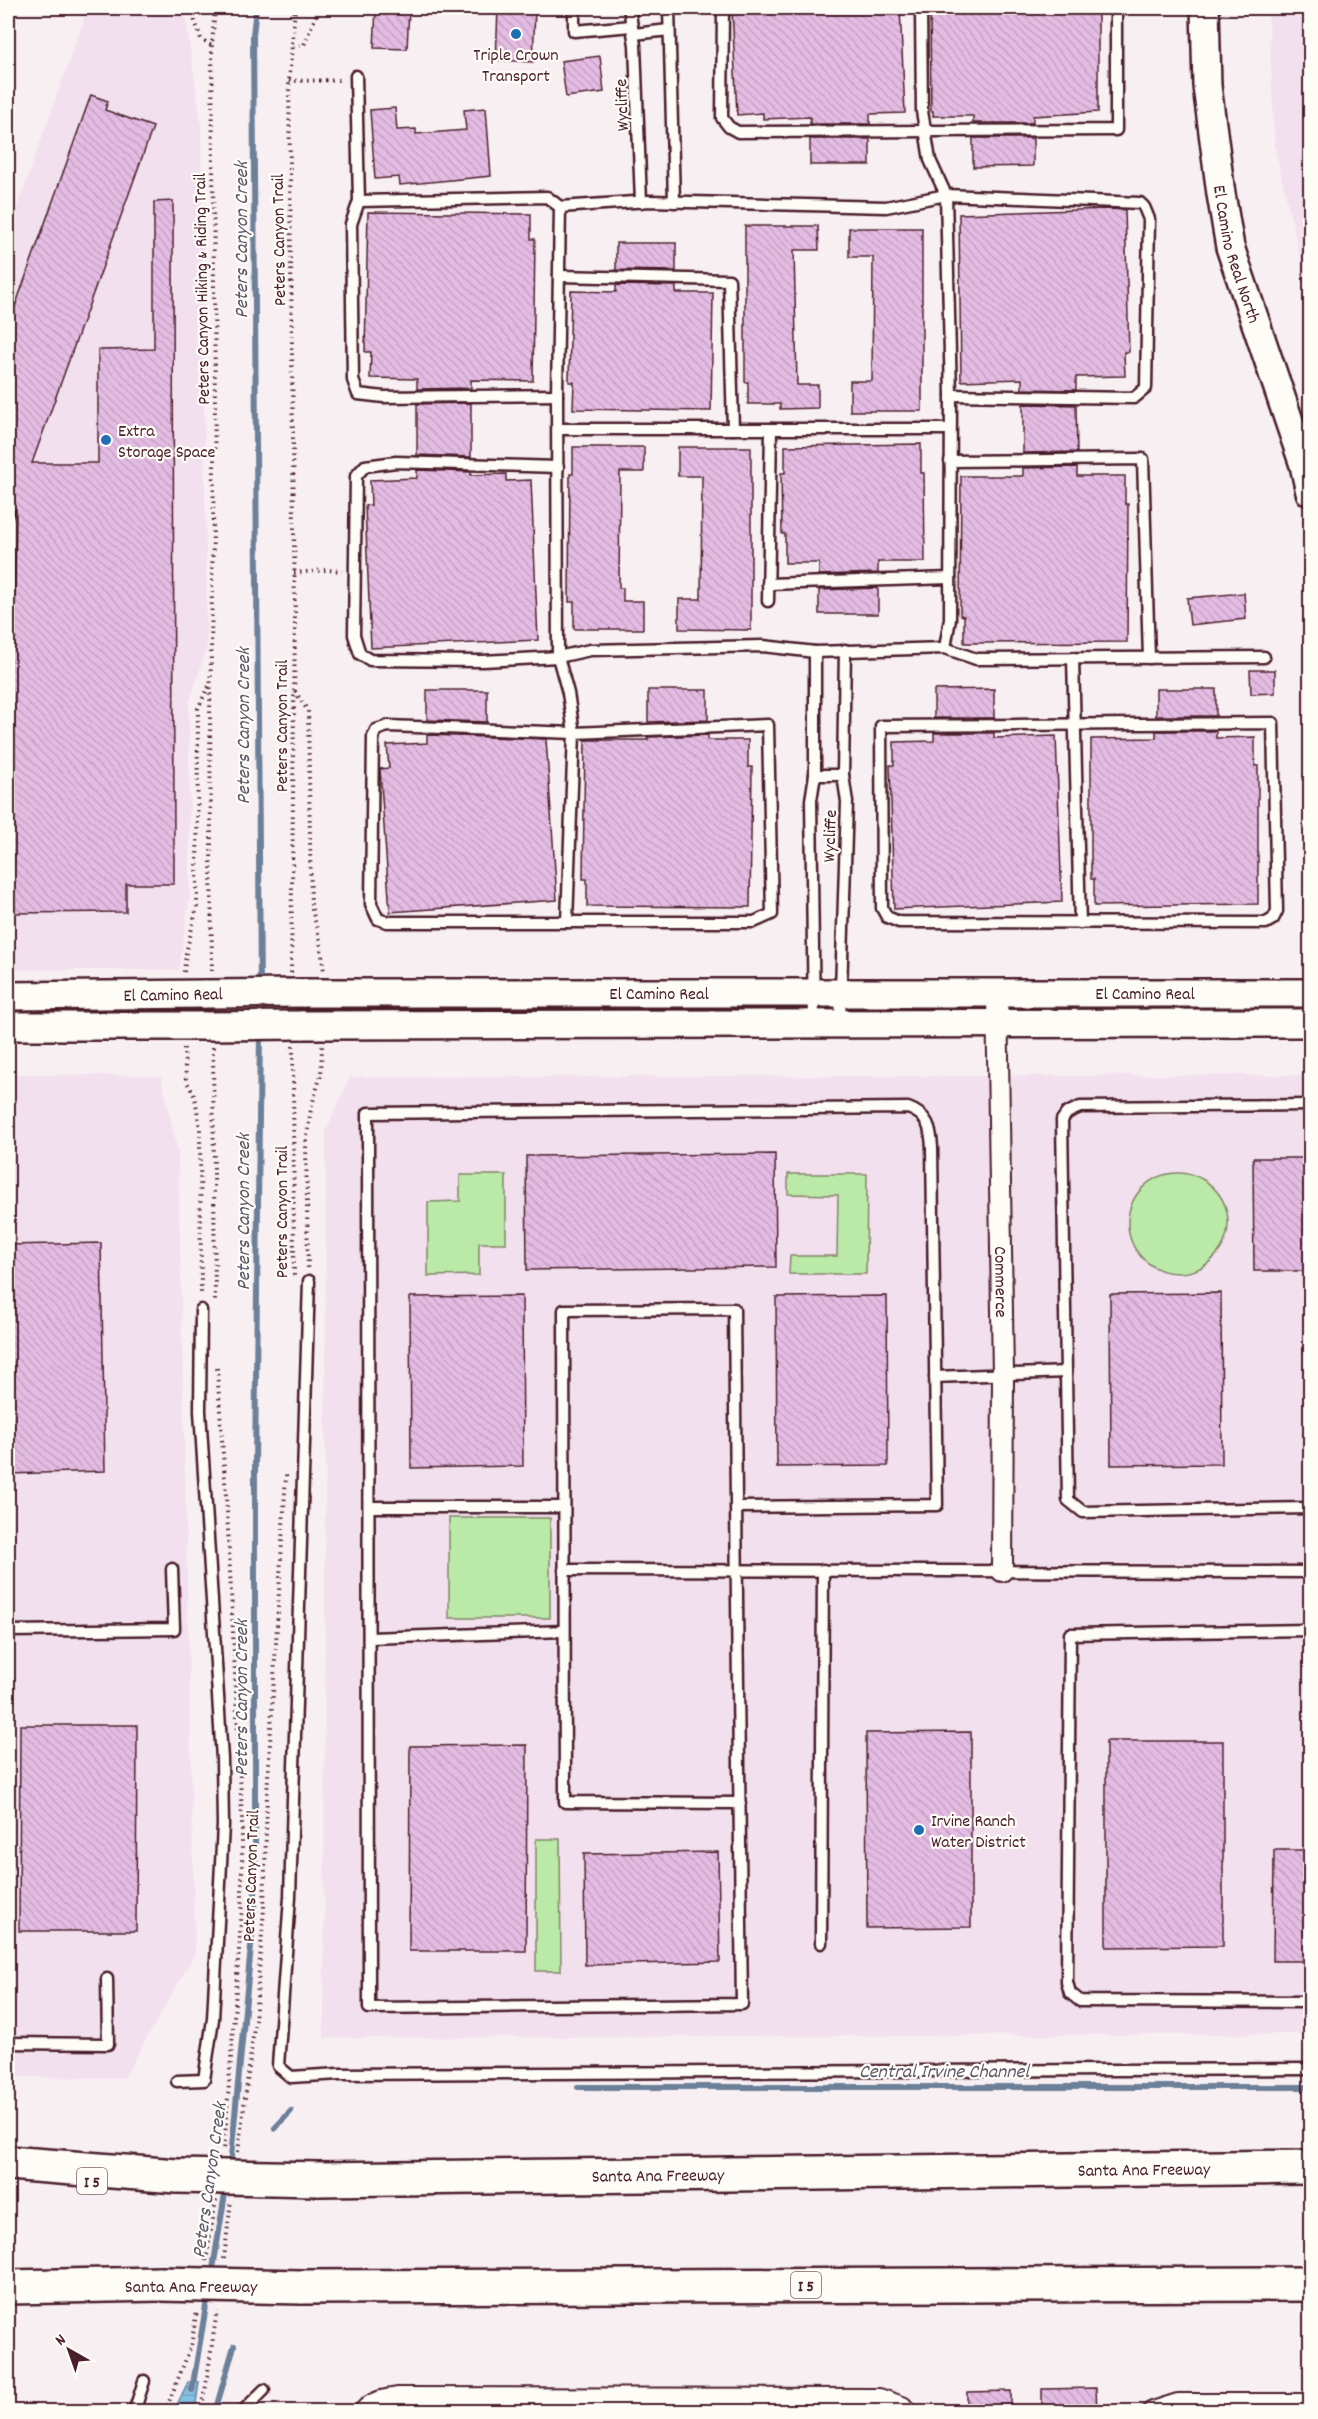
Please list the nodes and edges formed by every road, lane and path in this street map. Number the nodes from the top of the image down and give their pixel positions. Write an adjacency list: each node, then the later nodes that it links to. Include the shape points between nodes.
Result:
1 (195, 8): 14 (path, via 201,39)
2 (215, 8): 14 (path, Peters Canyon Hiking & Riding Trail)
3 (295, 8): 15 (path, Peters Canyon Trail)
4 (319, 8): 15 (path, via 304,45)
5 (574, 8): 12 (lane, via 574,31)
6 (629, 8): 12 (lane, Wycliffe)
7 (669, 8): 13 (lane)
8 (723, 8): 18 (lane, via 722,118 729,127 738,132)
9 (921, 8): 18 (lane, via 922,111)
10 (1116, 8): 18 (lane, via 1116,130)
11 (1205, 8): 33 (main road, El Camino Real North, via 1207,86 1230,247)
12 (633, 30): 13 (lane); 21 (lane, Wycliffe)
13 (669, 30): 22 (lane)
14 (212, 45): 46 (path, Peters Canyon Hiking & Riding Trail, via 215,407)
15 (293, 47): 17 (path, Peters Canyon Trail)
16 (356, 75): 17 (path, via 343,76 343,80); 20 (lane)
17 (290, 81): 34 (path, Peters Canyon Trail)
18 (926, 132): 19 (lane, via 930,160)
19 (946, 195): 22 (lane, via 886,207); 26 (lane); 26 (lane, via 1140,203 1149,219 1146,388 1134,398)
20 (359, 201): 23 (lane, via 547,197); 25 (lane, via 351,224 353,381 358,394)
21 (641, 202): 22 (lane); 23 (lane)
22 (674, 202)
23 (560, 207): 24 (lane)
24 (559, 276): 25 (lane); 28 (lane, via 729,279)
25 (557, 395): 27 (lane)
26 (951, 395): 30 (lane)
27 (558, 429): 28 (lane); 32 (lane)
28 (733, 429): 29 (lane)
29 (771, 429): 30 (lane); 37 (lane)
30 (950, 429): 31 (lane)
31 (950, 461): 36 (lane); 45 (lane, via 1143,459)
32 (558, 467): 35 (lane, via 396,462 365,466 356,476); 42 (lane)
33 (1309, 478)
34 (294, 573): 35 (path); 47 (path, Peters Canyon Trail)
35 (355, 573): 42 (lane, via 354,635 360,654 370,660)
36 (950, 578): 37 (lane); 39 (lane)
37 (768, 584): 38 (lane)
38 (768, 601)
39 (945, 648): 40 (lane); 44 (lane, via 976,658)
40 (845, 650): 41 (lane); 51 (lane, Wycliffe)
41 (815, 652): 42 (lane, via 763,646 590,650); 52 (lane, Wycliffe)
42 (558, 657): 50 (lane)
43 (1264, 657): 45 (lane)
44 (1073, 658): 45 (lane); 49 (lane)
45 (1149, 658)
46 (210, 683): 48 (path, Peters Canyon Hiking & Riding Trail); 56 (path, via 198,708 197,907)
47 (294, 691): 55 (path, via 308,711 311,906 321,940); 57 (path, Peters Canyon Trail)
48 (210, 715)
49 (1075, 725): 54 (lane); 54 (lane, via 881,726 882,908 887,917 899,922); 54 (lane, via 1273,723 1274,758 1277,911 1273,919 1266,923)
50 (574, 733): 53 (lane); 53 (lane, via 388,726 376,730 373,737 371,904 378,920); 53 (lane, via 768,725 771,914 754,922)
51 (843, 775): 52 (lane); 59 (lane, Wycliffe, via 847,802)
52 (814, 776): 58 (lane, Wycliffe)
53 (567, 922)
54 (1080, 923)
55 (324, 974)
56 (184, 976)
57 (297, 984): 58 (main road, El Camino Real); 62 (main road, El Camino Real, bridge, via 206,993)
58 (813, 992): 59 (main road, El Camino Real); 63 (lane, Wycliffe)
59 (840, 992): 60 (main road, El Camino Real); 63 (lane, Wycliffe)
60 (997, 993): 61 (main road, El Camino Real); 64 (street, Commerce)
61 (1311, 993)
62 (8, 996)
63 (827, 1023): 64 (main road, El Camino Real); 67 (main road, El Camino Real)
64 (998, 1023): 65 (main road, El Camino Real); 75 (street, Commerce)
65 (1311, 1023)
66 (8, 1026): 67 (main road, El Camino Real, bridge, via 206,1026)
67 (297, 1034): 71 (path, Peters Canyon Trail)
68 (184, 1047): 73 (path, via 186,1080 195,1097 200,1129)
69 (322, 1047): 72 (path, via 321,1075 306,1144)
70 (1311, 1106): 74 (lane, via 1080,1107 1068,1113 1062,1120)
71 (294, 1280)
72 (309, 1281): 97 (lane, via 290,1897 278,2066 291,2077)
73 (201, 1310): 98 (lane, via 200,1411 223,1825 213,2019 204,2080)
74 (1066, 1372): 75 (lane); 81 (lane, via 1068,1500 1083,1512)
75 (1003, 1375): 76 (lane); 86 (street, Commerce)
76 (935, 1377): 78 (lane, via 931,1132 918,1111 908,1108 368,1113); 80 (lane, via 937,1505)
77 (286, 1469): 101 (path, Peters Canyon Trail, via 264,1909)
78 (369, 1507): 79 (lane); 91 (lane)
79 (564, 1507): 80 (lane, via 564,1310 734,1309); 83 (lane)
80 (736, 1508): 84 (lane)
81 (1311, 1508)
82 (172, 1569): 89 (lane, via 174,1629)
83 (564, 1570): 84 (lane); 90 (lane)
84 (737, 1570): 85 (lane); 92 (lane)
85 (823, 1570): 86 (lane); 93 (lane)
86 (1002, 1571): 87 (lane)
87 (1311, 1572)
88 (1311, 1630): 95 (lane, via 1070,1634 1067,1982 1070,1993 1080,2001)
89 (8, 1631)
90 (564, 1631): 91 (lane); 92 (lane, via 565,1802)
91 (370, 1638): 92 (lane, via 369,2008 742,2004)
92 (740, 1803)
93 (821, 1943)
94 (107, 1979): 96 (lane, via 108,2044)
95 (1311, 2002)
96 (8, 2043)
97 (1311, 2069)
98 (177, 2080)
99 (227, 2125): 100 (path)
100 (223, 2157)
101 (237, 2162)
102 (8, 2163): 104 (highway)
103 (1311, 2167): 104 (highway, Santa Ana Freeway / I 5, bridge, via 318,2179)
104 (177, 2176): 105 (highway, Santa Ana Freeway / I 5)
105 (8, 2183)
106 (218, 2190): 109 (path)
107 (232, 2196): 108 (path)
108 (223, 2265)
109 (204, 2268)
110 (1311, 2284): 111 (highway, Santa Ana Freeway / I 5, bridge)
111 (8, 2287)
112 (218, 2300): 121 (path)
113 (198, 2301): 120 (path, via 191,2346)
114 (144, 2381): 119 (lane)
115 (264, 2390): 122 (lane)
116 (1311, 2404): 123 (street, via 1178,2404)
117 (367, 2408): 118 (street, via 398,2398 879,2399)
118 (904, 2409)
119 (134, 2412)
120 (165, 2412)
121 (202, 2412)
122 (242, 2412)
123 (1153, 2412)

